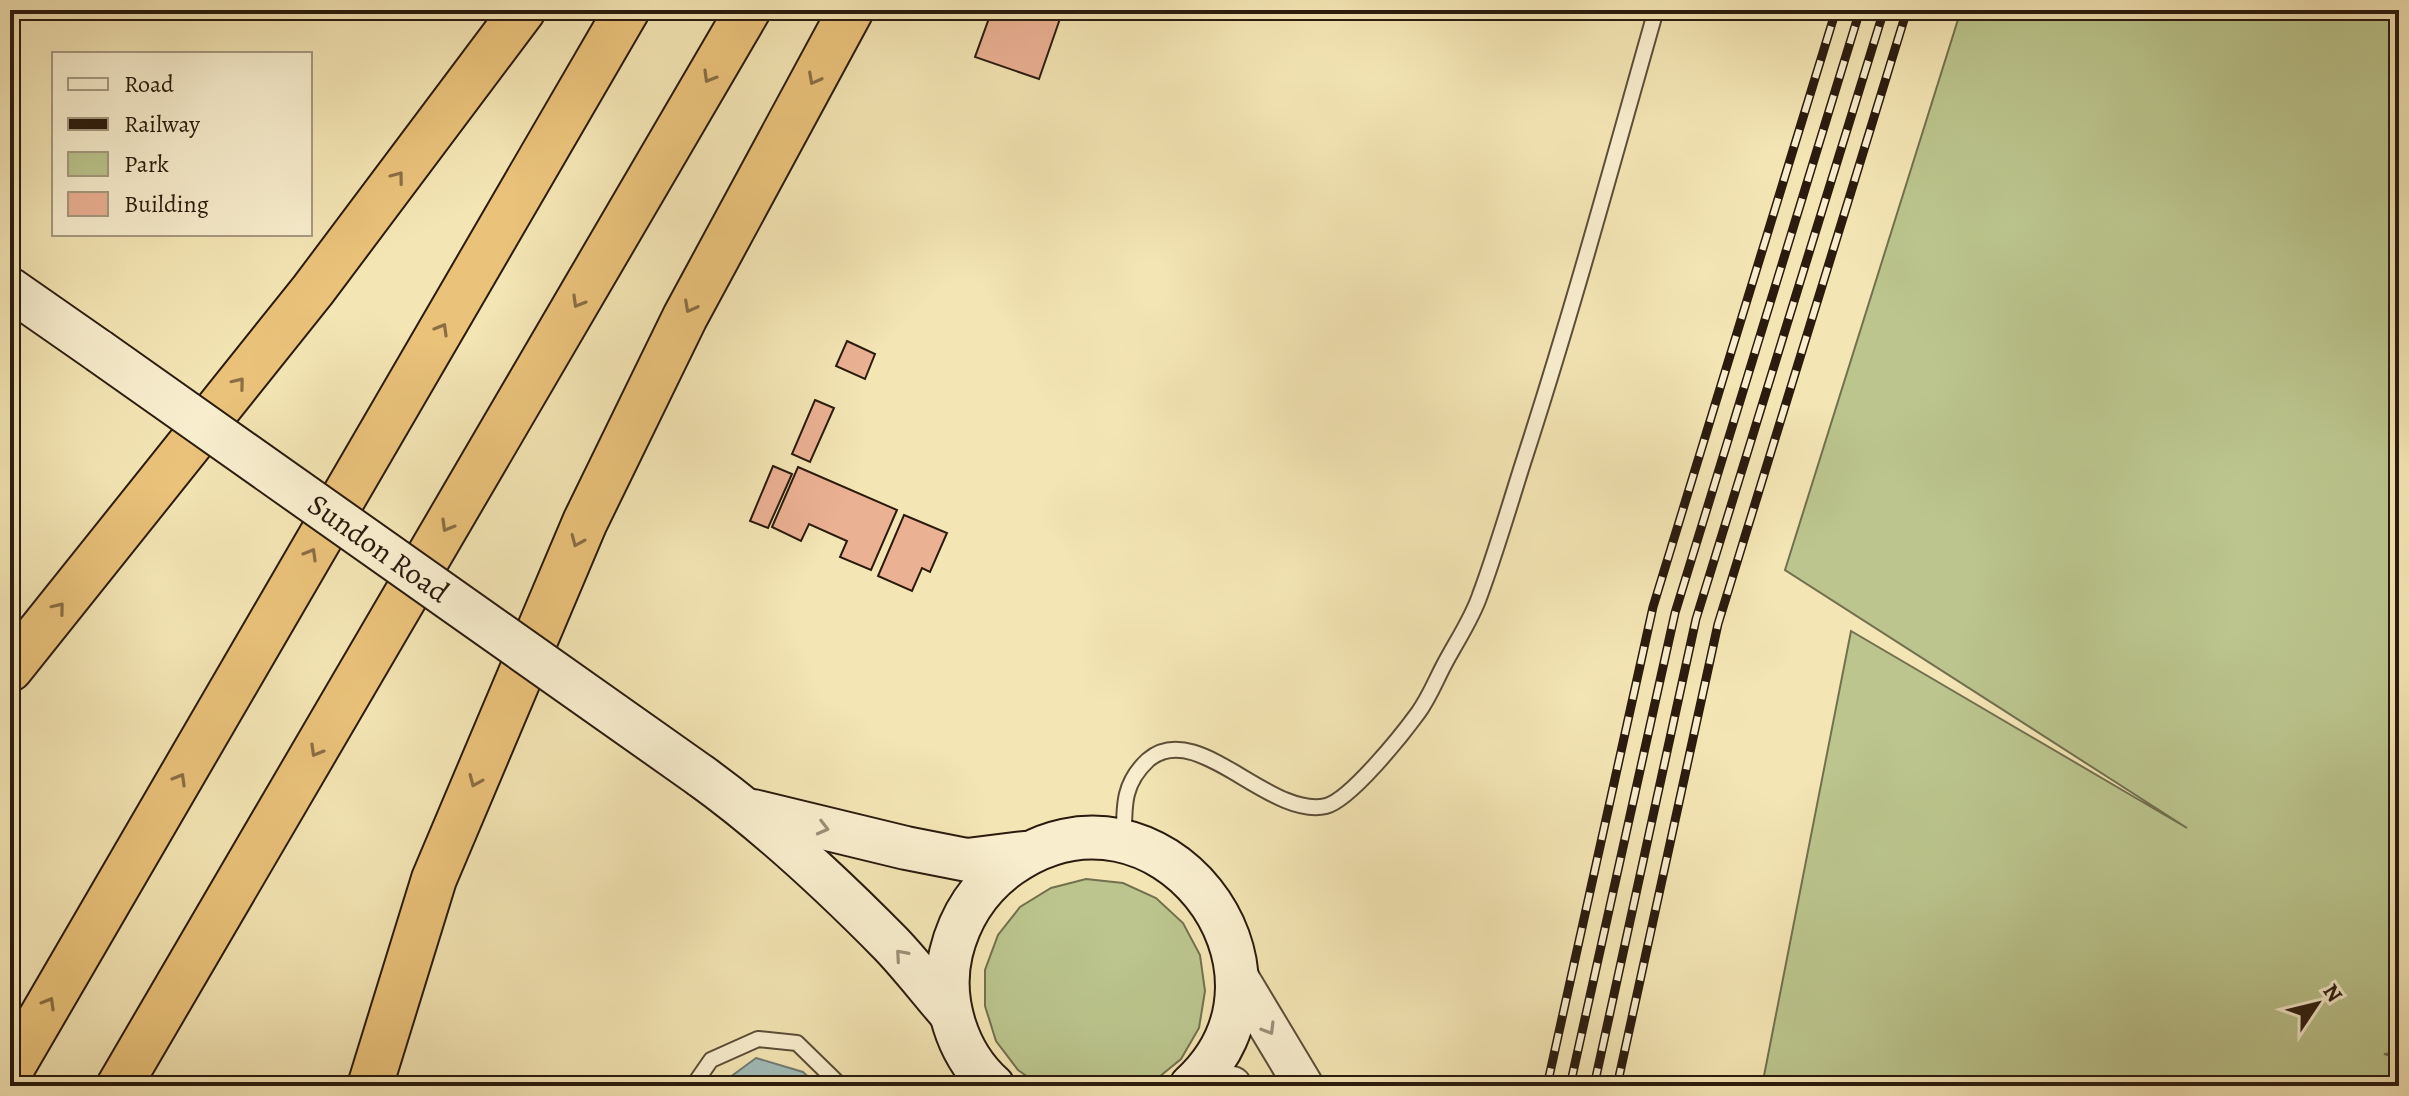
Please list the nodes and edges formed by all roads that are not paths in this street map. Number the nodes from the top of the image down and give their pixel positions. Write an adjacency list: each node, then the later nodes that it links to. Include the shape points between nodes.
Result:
1 (523, 10): 7 (highway, one-way to 1, via 313,290)
2 (627, 10): 13 (highway, one-way to 2)
3 (748, 10): 15 (highway, one-way to 15)
4 (851, 10): 16 (highway, one-way to 16, via 685,317 585,522 434,879)
5 (1656, 10): 9 (lane, via 1558,356 1479,598 1420,711 1354,789 1322,807 1297,805 1189,751 1154,756 1127,789)
6 (10, 289): 8 (main road, Sundon Road, bridge)
7 (10, 669)
8 (748, 809): 10 (main road, Sundon Road, one-way to 10, via 967,860); 12 (main road, Sundon Road, one-way to 8, via 892,945)
9 (1123, 842): 10 (main road, via 1073,839); 11 (main road, via 1170,861 1194,881 1222,922)
10 (1028, 853): 12 (main road, via 992,878 963,917 949,965)
11 (1235, 971): 19 (main road, via 1226,1037); 21 (street, one-way to 21)
12 (951, 1014): 14 (main road)
13 (10, 1071)
14 (985, 1084)
15 (119, 1086)
16 (370, 1086)
17 (693, 1086): 18 (lane, via 711,1060 758,1039 797,1043)
18 (841, 1086)
19 (1191, 1086): 20 (street)
20 (1232, 1086)
21 (1304, 1086)

